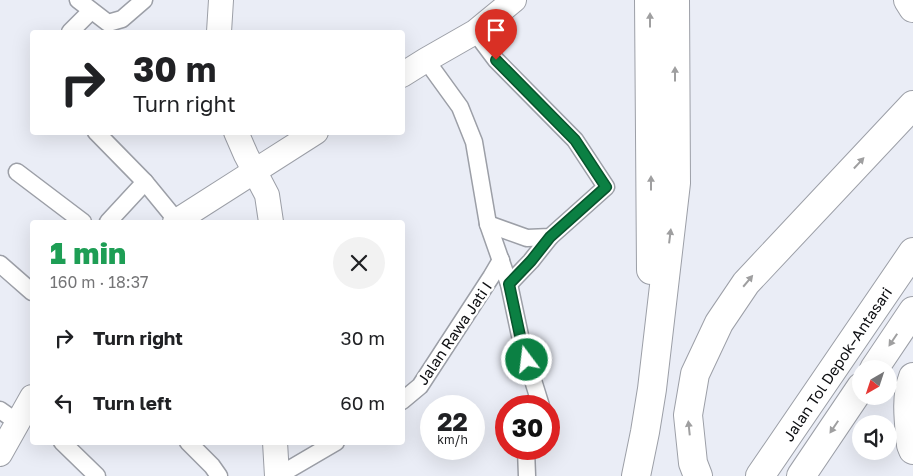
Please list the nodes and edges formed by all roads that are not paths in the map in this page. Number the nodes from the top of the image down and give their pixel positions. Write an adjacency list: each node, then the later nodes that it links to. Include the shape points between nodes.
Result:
1 (78, 0): 9 (street)
2 (144, 0): 9 (street, via 122,19 108,23)
3 (221, 0): 11 (street)
4 (514, 0): 12 (street)
5 (650, 0): 36 (highway, one-way to 5)
6 (674, 0): 36 (highway, one-way to 6, via 676,183)
7 (908, 0): 8 (highway)
8 (913, 8)
9 (91, 11): 10 (street)
10 (72, 30)
11 (219, 30)
12 (474, 32): 13 (street); 27 (street, via 496,60 575,140 606,187)
13 (426, 60): 14 (street); 26 (street, via 460,106 474,142)
14 (405, 73)
15 (913, 105): 53 (highway, one-way to 15, via 693,463 688,416 695,374 719,323 746,283)
16 (99, 135): 21 (street)
17 (237, 135): 19 (street)
18 (310, 135): 19 (street)
19 (250, 163): 22 (street); 25 (street, via 267,195)
20 (17, 172): 23 (street)
21 (145, 182): 22 (street); 24 (street)
22 (171, 215)
23 (80, 220)
24 (110, 220)
25 (271, 220)
26 (488, 224): 27 (street, via 528,238); 29 (street)
27 (550, 237): 31 (street)
28 (913, 252): 54 (highway, Jalan Tol Depok–Antasari)
29 (501, 260): 31 (street); 38 (street, Jalan Rawa Jati I, via 420,386)
30 (0, 264): 32 (street)
31 (509, 284): 37 (street, via 522,345)
32 (30, 290)
33 (913, 311): 34 (highway, one-way to 34)
34 (880, 360)
35 (913, 377): 45 (highway, via 908,414)
36 (652, 389): 52 (highway)
37 (538, 395)
38 (405, 398)
39 (852, 400): 55 (highway, one-way to 55)
40 (21, 411): 46 (street)
41 (65, 445): 48 (street)
42 (191, 445): 49 (street)
43 (276, 445): 50 (street)
44 (331, 445): 50 (street)
45 (913, 450)
46 (0, 454)
47 (526, 460): 51 (street)
48 (97, 476)
49 (218, 476)
50 (278, 476)
51 (527, 476)
52 (636, 476)
53 (698, 476)
54 (760, 476)
55 (801, 476)

